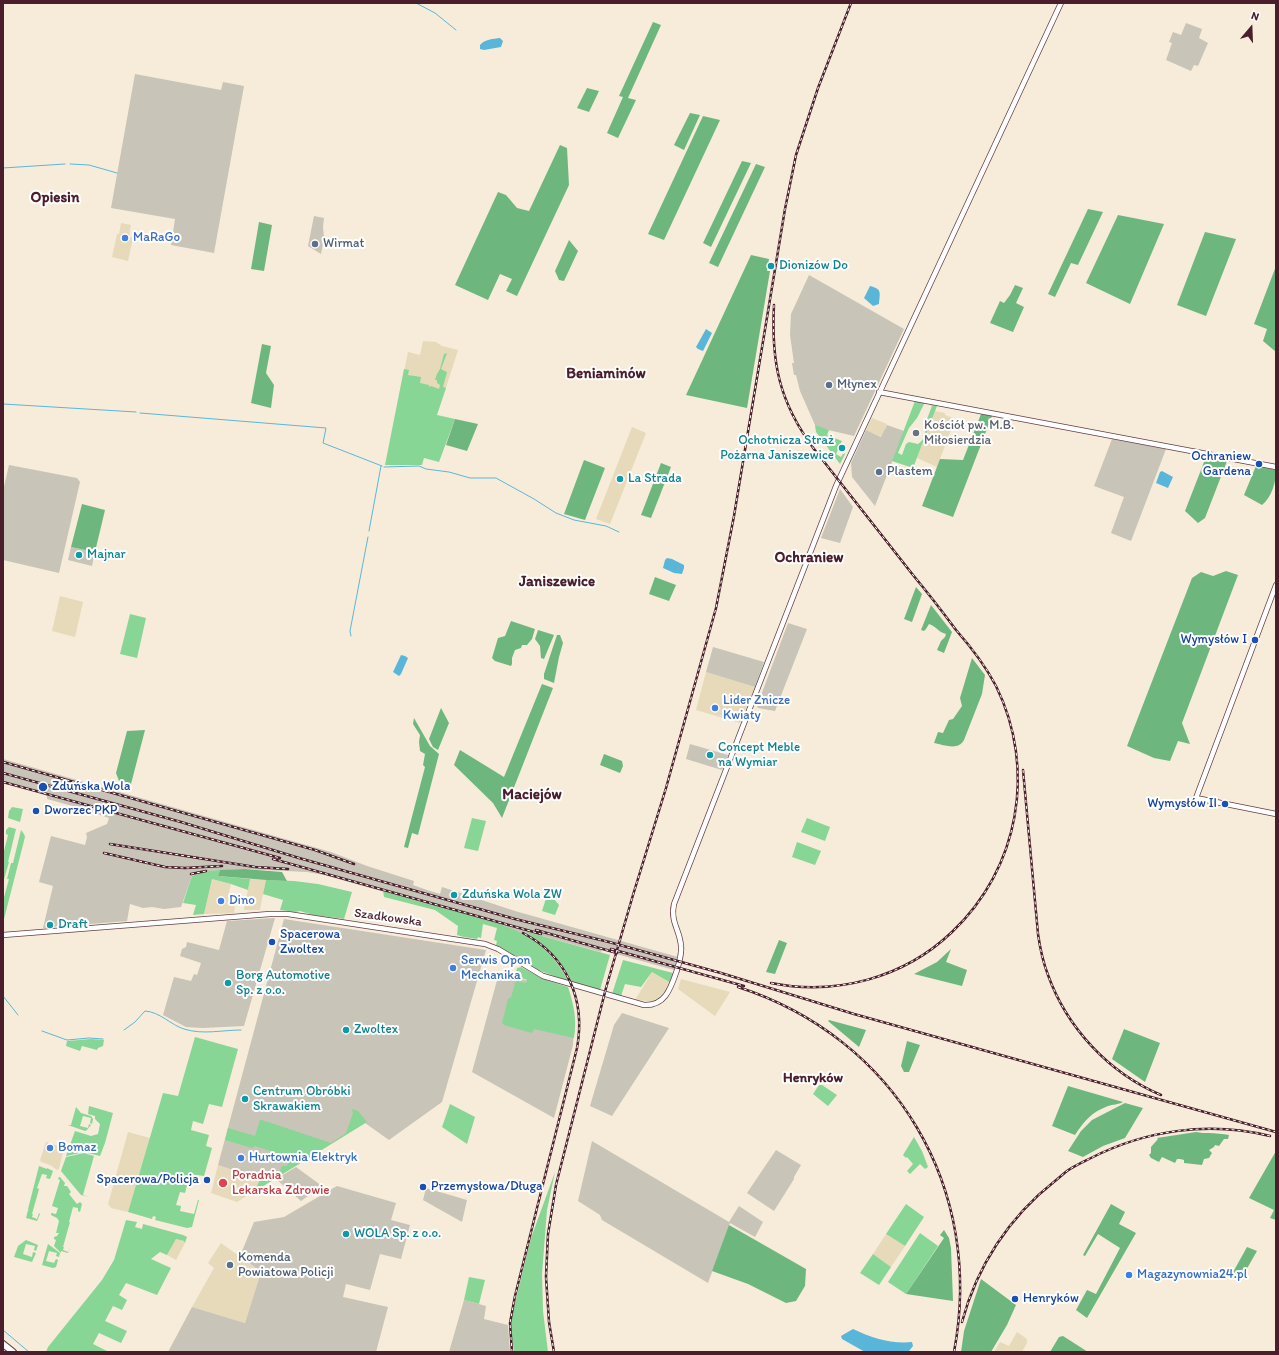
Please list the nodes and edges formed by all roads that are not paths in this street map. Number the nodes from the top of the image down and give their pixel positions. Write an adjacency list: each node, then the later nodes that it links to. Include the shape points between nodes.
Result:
1 (1061, 3): 2 (street)
2 (879, 392): 3 (street); 6 (street, Szadkowska, via 836,486 674,904 672,912 681,943 680,959 668,993 660,1002 649,1006 543,976 486,944 288,914)
3 (1276, 467)
4 (1276, 585): 5 (street, via 1196,798)
5 (1276, 814)
6 (3, 935)
7 (3, 1344): 8 (main road)
8 (12, 1352)

